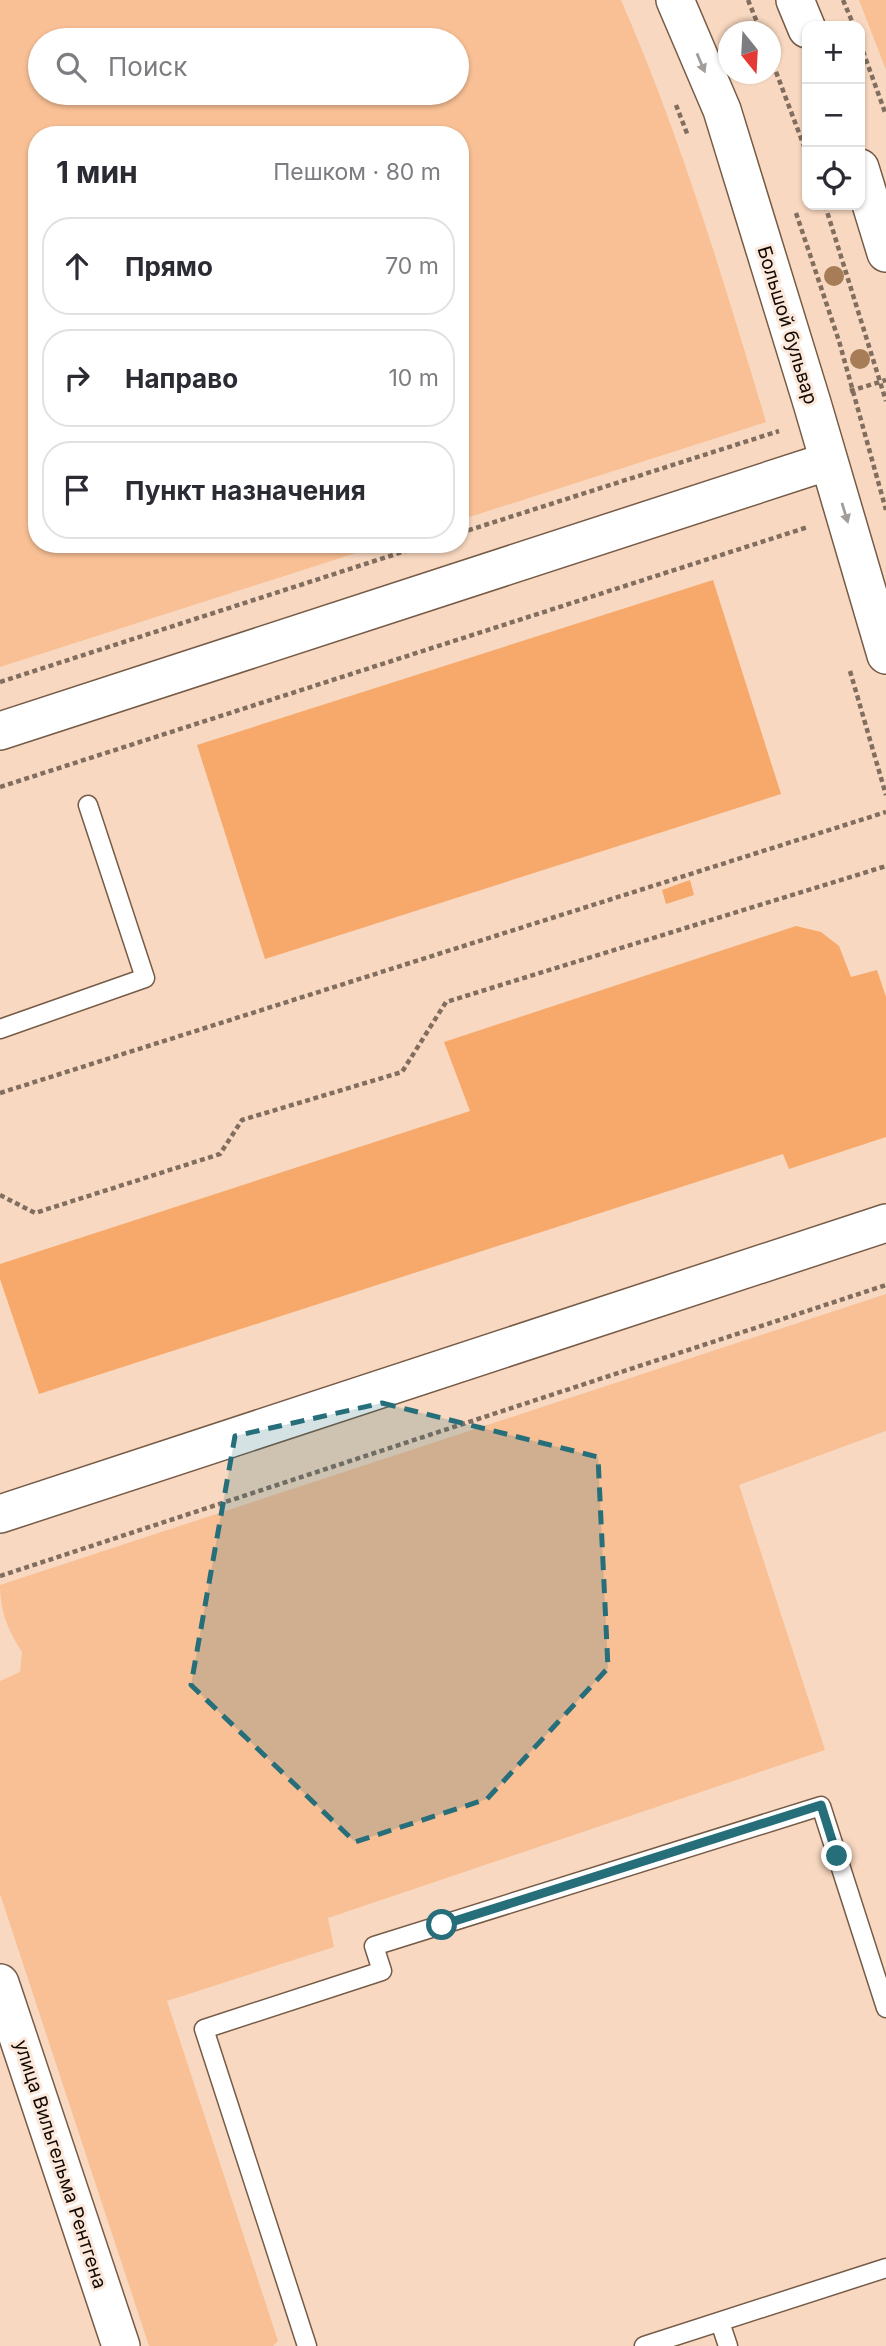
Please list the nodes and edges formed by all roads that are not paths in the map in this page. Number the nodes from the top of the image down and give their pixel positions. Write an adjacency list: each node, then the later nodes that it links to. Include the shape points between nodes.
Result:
1 (675, 0): 6 (street, Большой бульвар, one-way to 6, via 722,110)
2 (795, 0): 3 (street)
3 (804, 21)
4 (865, 184): 5 (street)
5 (886, 253)
6 (829, 461): 7 (street, Большой бульвар, one-way to 7); 8 (street)
7 (886, 655)
8 (0, 731)
9 (88, 804): 10 (lane, via 145,978)
10 (0, 1029)
11 (886, 1223): 12 (street)
12 (0, 1514)
13 (0, 1983): 17 (street, улица Вильгельма Рентгена)
14 (886, 2008): 18 (lane, via 821,1805 374,1946 382,1971 204,2029)
15 (886, 2268): 16 (lane)
16 (720, 2322): 19 (lane); 20 (lane)
17 (121, 2346)
18 (307, 2346)
19 (644, 2346)
20 (728, 2346)

